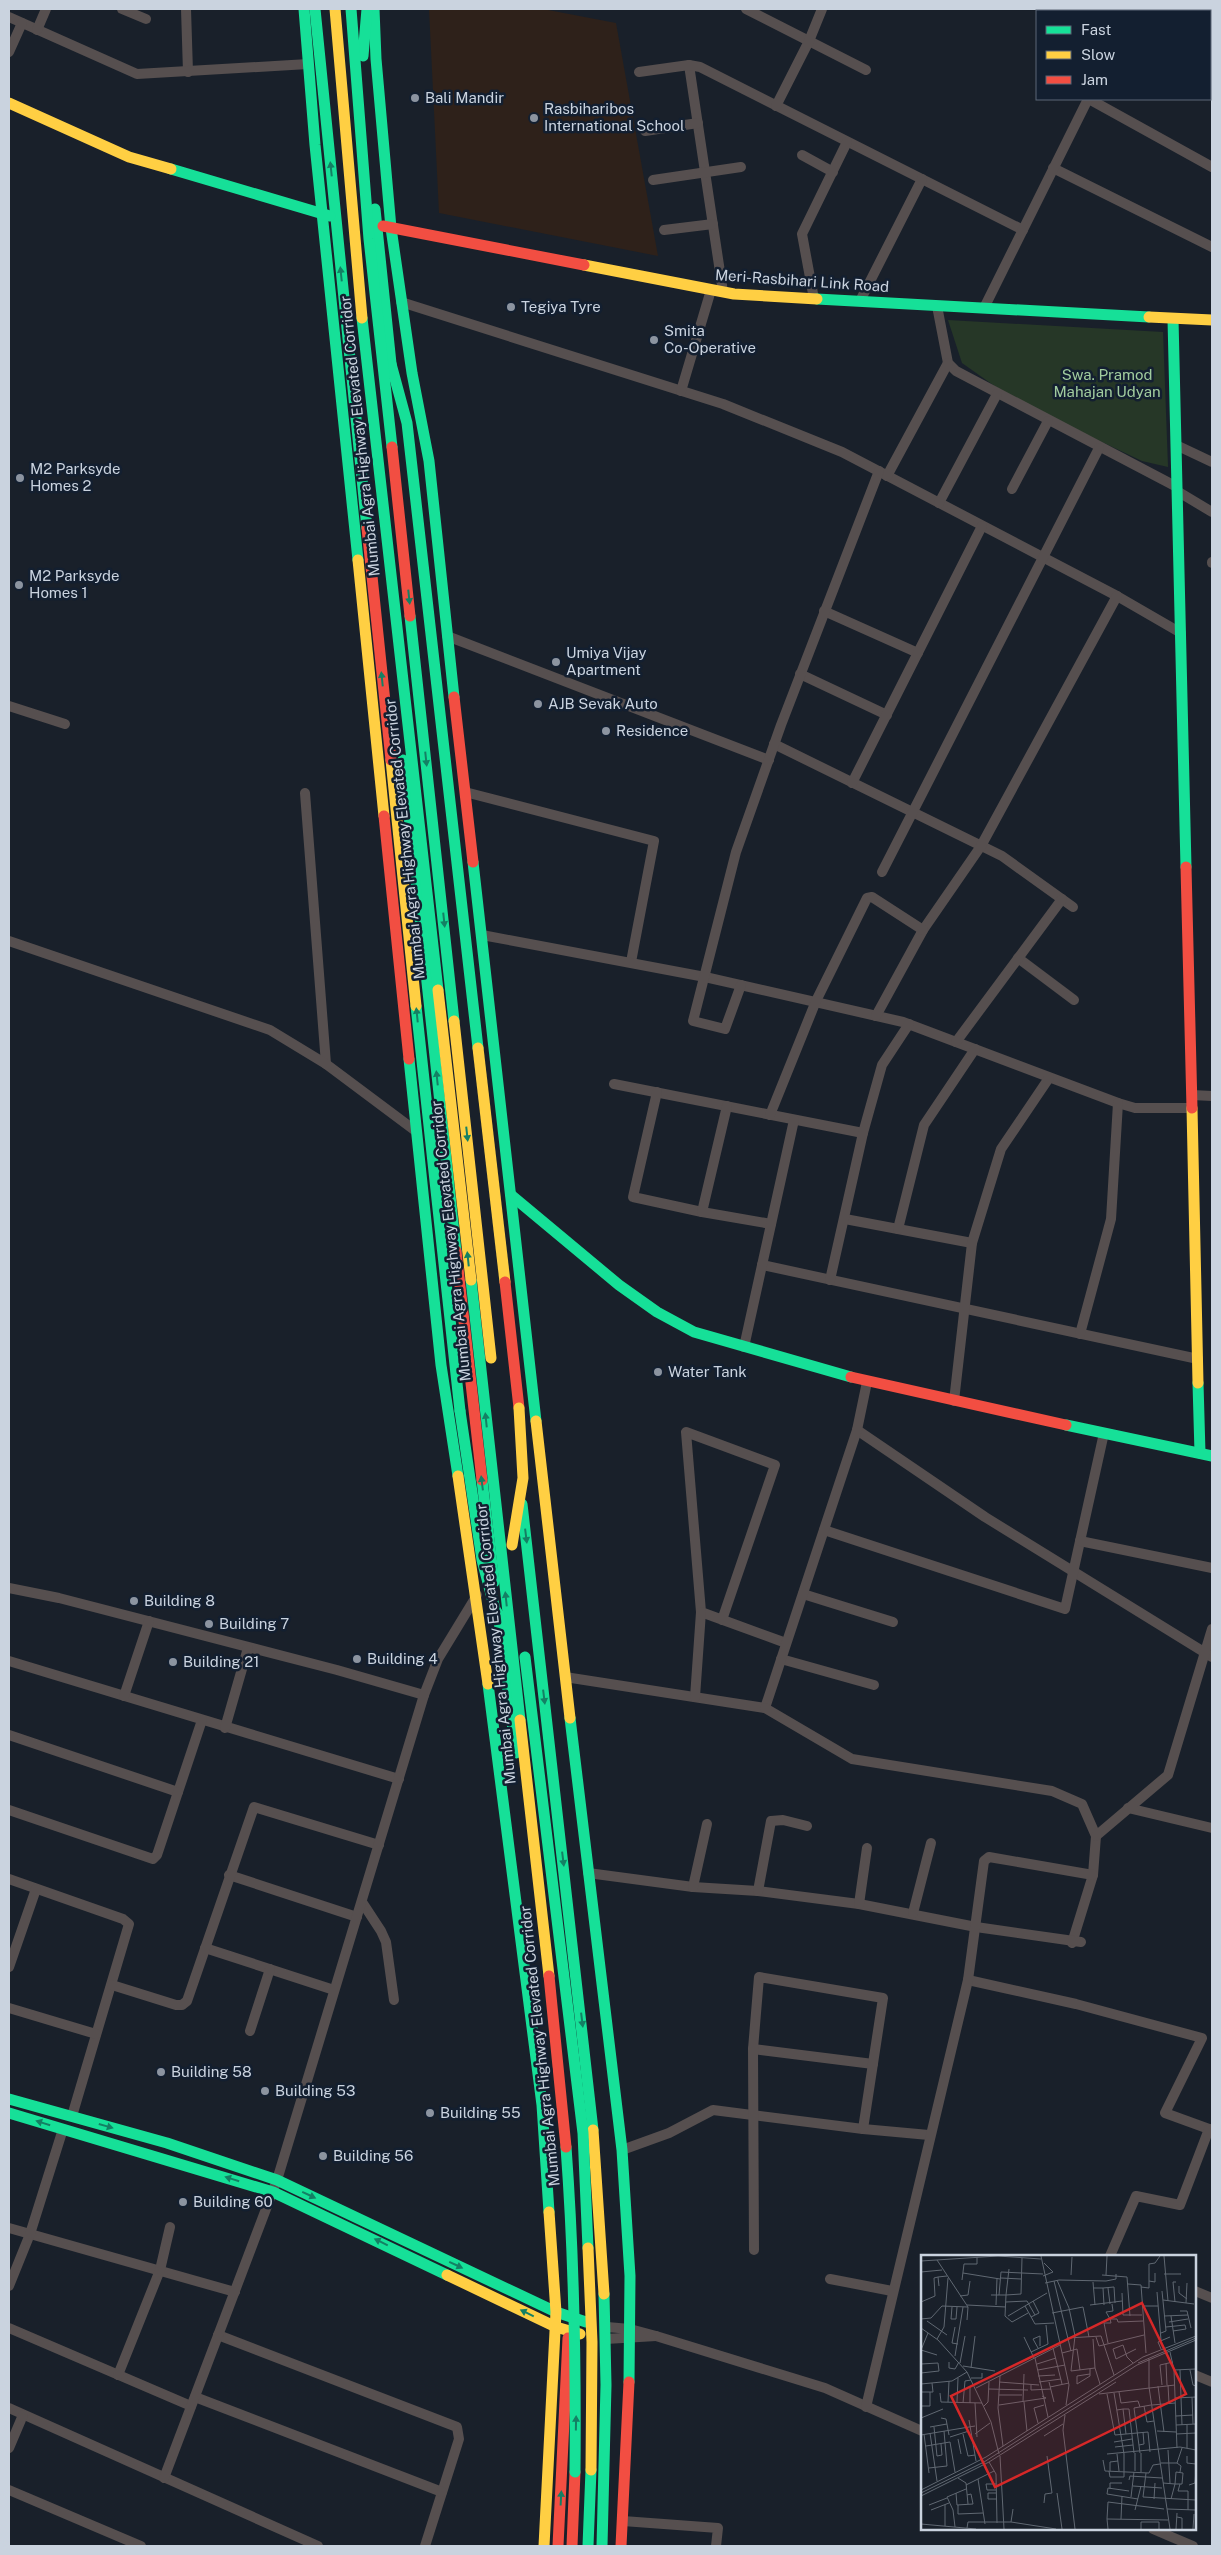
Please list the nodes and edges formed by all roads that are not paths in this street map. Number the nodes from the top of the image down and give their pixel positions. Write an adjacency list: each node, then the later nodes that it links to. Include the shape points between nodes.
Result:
1 (46, 9): 17 (street)
2 (122, 9): 15 (street)
3 (186, 9): 24 (street)
4 (304, 9): 21 (main road)
5 (314, 9): 42 (main road, one-way to 5)
6 (327, 9): 42 (main road)
7 (335, 9): 148 (main road, Mumbai Agra Highway Elevated Corridor, one-way to 7, bridge, via 364,338)
8 (351, 9): 137 (main road, Mumbai Agra Highway Elevated Corridor, one-way to 137, bridge, via 369,239)
9 (358, 9): 20 (main road)
10 (367, 9): 20 (main road)
11 (374, 9): 45 (main road)
12 (750, 9): 18 (street)
13 (822, 9): 18 (street)
14 (9, 16): 16 (street)
15 (146, 19)
16 (22, 23): 17 (street); 19 (street)
17 (37, 30): 24 (street, via 137,74)
18 (809, 41): 23 (street); 29 (street)
19 (9, 52)
20 (363, 56): 44 (main road)
21 (308, 64): 24 (street); 41 (main road)
22 (689, 65): 25 (street); 29 (street, via 706,70); 30 (street)
23 (866, 70)
24 (188, 72)
25 (639, 72)
26 (1087, 100): 36 (street)
27 (1090, 100): 35 (street)
28 (9, 102): 41 (main road, Meri-Rasbihari Link Road, via 129,157)
29 (776, 106): 32 (street)
30 (698, 123): 31 (street); 38 (street)
31 (645, 130)
32 (847, 142): 37 (street); 39 (street)
33 (802, 155): 37 (street)
34 (741, 167): 38 (street)
35 (1212, 167)
36 (1053, 168): 47 (street); 48 (street)
37 (833, 172): 50 (street, via 802,234)
38 (705, 173): 40 (street); 43 (street)
39 (922, 179): 47 (street); 51 (street)
40 (653, 180)
41 (323, 215): 42 (main road, Meri-Rasbihari Link Road); 115 (main road)
42 (340, 219): 44 (main road, Meri-Rasbihari Link Road); 148 (main road, one-way to 42, bridge, via 495,1609 482,1560 460,1411 429,1138); 222 (main road, one-way to 42, via 555,2091 474,1418)
43 (713, 224): 46 (street); 49 (street)
44 (376, 225): 45 (main road, Meri-Rasbihari Link Road); 58 (main road)
45 (391, 228): 49 (main road, Meri-Rasbihari Link Road); 52 (main road)
46 (664, 230)
47 (1023, 230): 54 (street)
48 (1212, 247)
49 (717, 291): 50 (main road, Meri-Rasbihari Link Road); 59 (street)
50 (814, 299): 51 (main road, Meri-Rasbihari Link Road)
51 (860, 301): 53 (main road, Meri-Rasbihari Link Road)
52 (401, 302): 59 (street); 75 (main road, via 429,461)
53 (937, 306): 54 (main road, Meri-Rasbihari Link Road); 57 (street)
54 (984, 308): 55 (main road, Meri-Rasbihari Link Road)
55 (1173, 319): 56 (main road, Meri-Rasbihari Link Road); 62 (main road)
56 (1212, 320)
57 (948, 363): 60 (street); 65 (street)
58 (391, 364): 137 (main road, bridge, via 407,423 519,1408 523,1478); 226 (main road, one-way to 226, via 591,2104)
59 (681, 391): 65 (street, via 778,425 842,452)
60 (997, 394): 61 (street); 68 (street)
61 (1048, 421): 63 (street); 66 (street)
62 (1176, 445): 64 (street); 67 (main road)
63 (1099, 448): 67 (street); 71 (street)
64 (1212, 462)
65 (883, 474): 68 (street); 73 (street)
66 (1012, 489)
67 (1177, 489): 69 (street); 74 (main road)
68 (939, 503): 70 (street)
69 (1212, 512)
70 (982, 526): 71 (street); 76 (street)
71 (1043, 558): 72 (street); 86 (street)
72 (1117, 596): 74 (street); 87 (street)
73 (824, 611): 76 (street); 77 (street)
74 (1180, 633): 108 (main road)
75 (447, 636): 82 (street); 84 (main road)
76 (918, 653): 79 (street)
77 (800, 674): 79 (street); 81 (street)
78 (9, 706): 80 (street)
79 (887, 715): 83 (street)
80 (65, 724)
81 (774, 744): 82 (street); 83 (street)
82 (769, 760): 96 (street, via 736,852)
83 (852, 783): 86 (street)
84 (465, 792): 92 (main road); 95 (street, via 654,841)
85 (305, 793): 104 (street)
86 (913, 812): 87 (street); 88 (street)
87 (981, 846): 89 (street, via 1002,856); 91 (street)
88 (882, 872)
89 (1062, 899): 90 (street); 94 (street)
90 (1074, 907)
91 (923, 930): 99 (street, via 872,897 867,898); 100 (street)
92 (482, 935): 95 (street); 117 (main road)
93 (9, 941): 104 (street, via 270,1030)
94 (1018, 958): 98 (street); 102 (street)
95 (631, 962): 96 (street)
96 (705, 977): 97 (street); 97 (street, via 693,1021 725,1029)
97 (741, 985): 99 (street)
98 (1074, 1000)
99 (816, 1002): 100 (street); 113 (street)
100 (876, 1016): 101 (street)
101 (909, 1024): 102 (street); 116 (street, via 882,1065)
102 (956, 1042): 103 (street)
103 (976, 1049): 105 (street); 121 (street, via 924,1125)
104 (326, 1064): 115 (street)
105 (1049, 1078): 110 (street); 122 (street, via 1001,1149)
106 (614, 1084): 107 (street)
107 (657, 1092): 111 (street); 118 (street, via 633,1197)
108 (1192, 1095): 109 (street); 112 (main road)
109 (1212, 1096)
110 (1118, 1103): 112 (street, via 1135,1108); 126 (street, via 1111,1219)
111 (727, 1106): 113 (street); 118 (street)
112 (1192, 1108): 128 (main road)
113 (770, 1114): 114 (street)
114 (794, 1120): 116 (street); 120 (street)
115 (417, 1132): 142 (main road, via 441,1365)
116 (863, 1133): 119 (street)
117 (511, 1195): 127 (main road, via 656,1312 694,1332); 154 (main road)
118 (702, 1212): 120 (street)
119 (845, 1219): 121 (street); 124 (street)
120 (771, 1224): 123 (street)
121 (898, 1229): 122 (street)
122 (972, 1244): 125 (street)
123 (762, 1265): 124 (street); 127 (street)
124 (830, 1280): 125 (street)
125 (964, 1310): 126 (street); 130 (street)
126 (1080, 1334): 128 (street)
127 (744, 1347): 129 (main road)
128 (1198, 1359): 133 (main road)
129 (867, 1382): 130 (main road); 131 (street)
130 (954, 1401): 132 (main road)
131 (857, 1430): 135 (street); 139 (street)
132 (1104, 1433): 133 (main road); 136 (street)
133 (1200, 1453): 134 (main road)
134 (1212, 1456)
135 (824, 1530): 139 (street, via 1065,1609); 141 (street)
136 (1080, 1541): 138 (street); 139 (street)
137 (512, 1545): 250 (main road, Mumbai Agra Highway Elevated Corridor, bridge, via 582,2133 592,2332)
138 (1212, 1568)
139 (1073, 1573): 151 (street)
140 (9, 1588): 145 (street)
141 (803, 1594): 146 (street); 149 (street)
142 (476, 1595): 156 (street, via 438,1659); 221 (main road, via 542,2105)
143 (701, 1612): 144 (street); 144 (street, via 686,1432 775,1465); 158 (street)
144 (722, 1620): 149 (street)
145 (149, 1622): 150 (street); 157 (street)
146 (893, 1622)
147 (1212, 1628): 151 (street)
148 (510, 1633): 249 (main road, Mumbai Agra Highway Elevated Corridor, one-way to 148, bridge, via 576,2335 569,2168)
149 (786, 1643): 152 (street)
150 (248, 1648): 156 (street); 161 (street)
151 (1209, 1655): 165 (street, via 1168,1775)
152 (781, 1658): 155 (street); 159 (street)
153 (9, 1661): 157 (street)
154 (566, 1678): 158 (street); 174 (main road)
155 (874, 1685)
156 (424, 1695): 163 (street)
157 (124, 1696): 160 (street)
158 (695, 1697): 159 (street)
159 (765, 1708): 170 (street, via 852,1758 1052,1791 1082,1804)
160 (202, 1720): 161 (street); 164 (street)
161 (225, 1728): 163 (street)
162 (9, 1735): 164 (street)
163 (400, 1779): 172 (street)
164 (178, 1792): 166 (street, via 153,1859)
165 (1128, 1808): 169 (street); 170 (street)
166 (9, 1810)
167 (707, 1824): 178 (street)
168 (807, 1826): 180 (street, via 783,1820 772,1821)
169 (1212, 1828)
170 (1096, 1836): 176 (street)
171 (931, 1843): 183 (street)
172 (379, 1845): 175 (street, via 256,1806 251,1810); 181 (street)
173 (867, 1848): 182 (street)
174 (588, 1873): 178 (street); 206 (main road)
175 (229, 1875): 184 (street); 186 (street)
176 (1093, 1875): 185 (street, via 1077,1942); 185 (street, via 986,1858)
177 (9, 1879): 179 (street)
178 (693, 1887): 180 (street)
179 (36, 1889): 187 (street); 190 (street, via 123,1919 129,1924)
180 (758, 1891): 182 (street)
181 (362, 1902): 184 (street); 192 (street, via 386,1942)
182 (859, 1904): 183 (street)
183 (913, 1913): 185 (street)
184 (357, 1917): 191 (street)
185 (976, 1927): 189 (street)
186 (204, 1948): 188 (street); 190 (street, via 187,2001 182,2005)
187 (9, 1967)
188 (270, 1969): 191 (street); 194 (street)
189 (968, 1980): 204 (street, via 1076,2004 1202,2038 1166,2113); 205 (street, via 942,2094)
190 (112, 1985): 195 (street)
191 (334, 1990): 207 (street)
192 (394, 2000)
193 (9, 2008): 195 (street)
194 (250, 2031)
195 (96, 2034): 200 (street)
196 (753, 2049): 197 (street); 197 (street, via 759,1977 883,1998); 201 (street)
197 (873, 2064): 203 (street)
198 (9, 2099): 200 (main road)
199 (9, 2113): 202 (main road, one-way to 199)
200 (72, 2116): 207 (main road, one-way to 207)
201 (754, 2116): 203 (street); 206 (street, via 712,2110 669,2133); 212 (street)
202 (64, 2129): 208 (main road, one-way to 202); 211 (street)
203 (863, 2129): 205 (street)
204 (1211, 2129): 213 (street, via 1180,2205 1136,2196)
205 (929, 2135): 217 (street)
206 (622, 2150): 227 (main road, via 630,2276)
207 (278, 2180): 208 (street); 221 (main road, one-way to 221)
208 (273, 2192): 219 (street); 223 (main road, one-way to 208)
209 (170, 2227): 214 (street)
210 (9, 2228): 211 (street)
211 (30, 2234): 214 (street); 216 (street)
212 (754, 2250)
213 (1110, 2255)
214 (160, 2270): 219 (street); 229 (street)
215 (830, 2279): 217 (street)
216 (9, 2286)
217 (892, 2291): 233 (street)
218 (1196, 2291): 220 (street)
219 (235, 2292): 228 (street)
220 (1212, 2298)
221 (556, 2312): 222 (main road); 223 (main road)
222 (568, 2317): 225 (main road); 226 (main road)
223 (556, 2327): 225 (main road); 247 (main road)
224 (9, 2328): 229 (street)
225 (568, 2331): 226 (main road); 248 (main road, one-way to 225)
226 (606, 2333): 227 (street); 251 (main road)
227 (630, 2334): 233 (street, via 656,2336 826,2388); 241 (main road)
228 (218, 2336): 232 (street); 240 (street, via 453,2424 460,2434)
229 (118, 2374): 232 (street)
230 (1196, 2375): 231 (street)
231 (1212, 2382)
232 (193, 2401): 238 (street); 240 (street)
233 (866, 2407): 236 (street)
234 (9, 2408): 235 (street)
235 (23, 2415): 237 (street); 238 (street)
236 (921, 2431)
237 (9, 2448)
238 (164, 2478): 245 (street)
239 (9, 2490): 244 (street)
240 (442, 2492): 246 (street)
241 (623, 2521): 252 (main road); 253 (street, via 718,2528)
242 (1155, 2530): 243 (street)
243 (1189, 2545)
244 (141, 2546)
245 (318, 2546)
246 (425, 2546)
247 (544, 2546)
248 (558, 2546)
249 (572, 2546)
250 (588, 2546)
251 (602, 2546)
252 (621, 2546)
253 (716, 2546)

